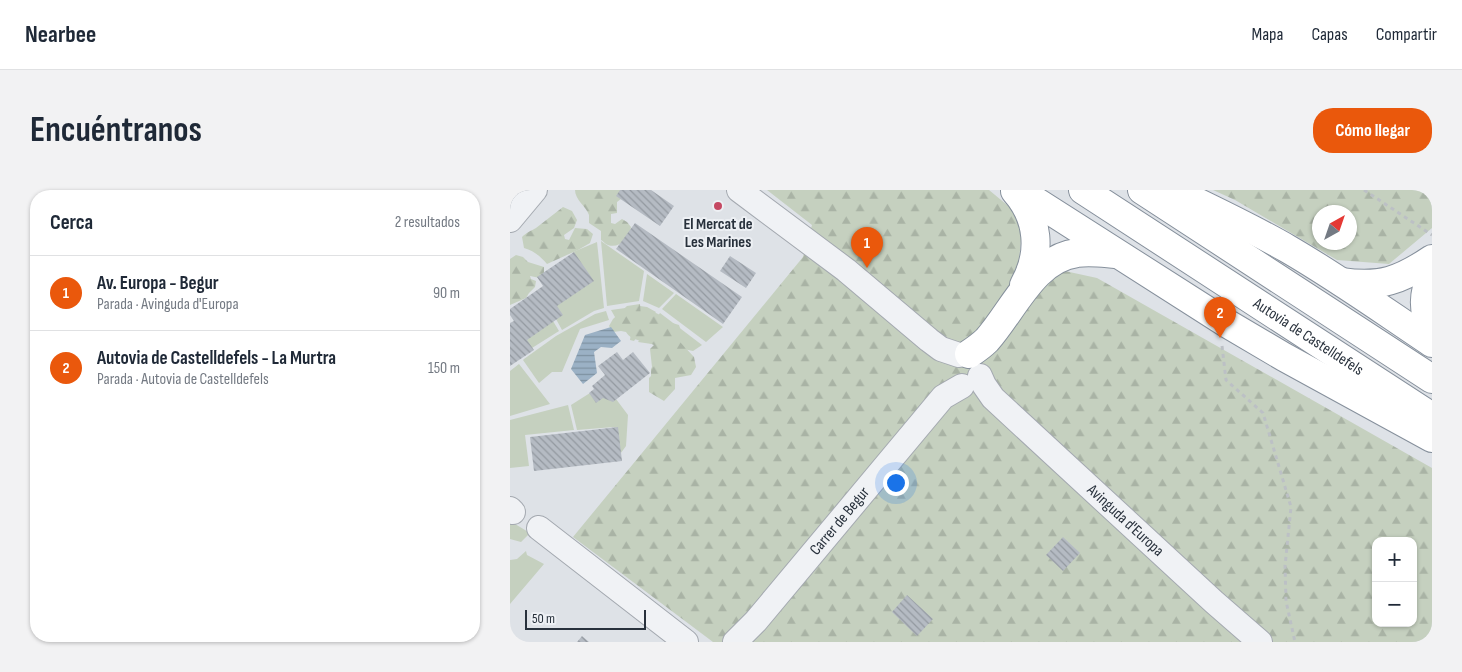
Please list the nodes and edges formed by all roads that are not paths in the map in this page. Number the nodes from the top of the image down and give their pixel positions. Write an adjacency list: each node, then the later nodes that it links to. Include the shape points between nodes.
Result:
1 (535, 190): 8 (street)
2 (739, 190): 16 (street, Avinguda d'Europa, via 846,270)
3 (1014, 190): 13 (highway, via 1030,214 1035,237 1034,262)
4 (1018, 190): 9 (highway)
5 (1083, 190): 18 (highway, Autovia de Castelldefels)
6 (1142, 190): 17 (highway, Autovia de Castelldefels)
7 (1172, 190): 12 (highway, via 1288,249)
8 (510, 220)
9 (1118, 254): 13 (highway, via 1077,253 1064,257 1043,270); 19 (highway, via 1284,357)
10 (1432, 259): 12 (highway, via 1417,270 1377,285)
11 (1432, 272): 14 (highway, via 1426,288 1424,311)
12 (1341, 282): 15 (highway)
13 (1019, 296): 16 (highway)
14 (1432, 331)
15 (1432, 343)
16 (965, 370): 22 (street, Carrer de Begur); 23 (street, Avinguda d'Europa)
17 (1432, 379)
18 (1432, 417)
19 (1432, 438)
20 (539, 528): 21 (street)
21 (686, 642)
22 (735, 642)
23 (1260, 642)

